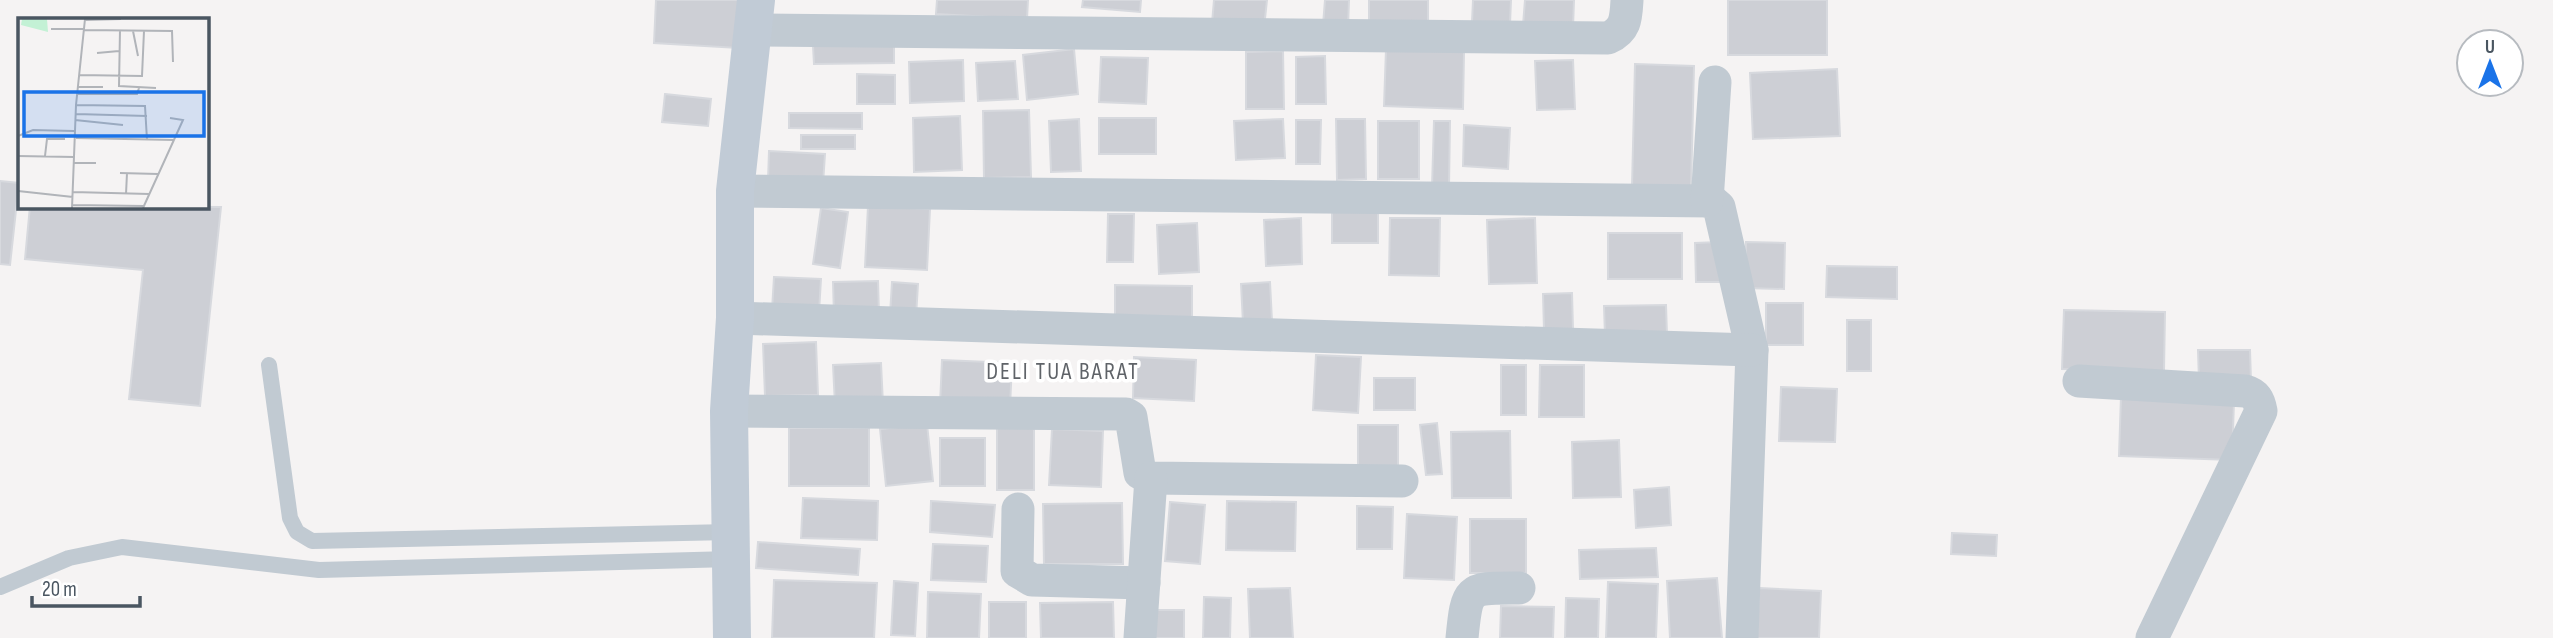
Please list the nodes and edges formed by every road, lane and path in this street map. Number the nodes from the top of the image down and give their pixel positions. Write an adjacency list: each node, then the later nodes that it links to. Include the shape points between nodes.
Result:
1 (1627, 0): 2 (street, via 1625,24 1608,38)
2 (755, 15): 4 (main road)
3 (1716, 82): 5 (street)
4 (734, 191): 5 (street); 6 (main road)
5 (1707, 201): 7 (street, via 1718,207)
6 (734, 318): 7 (street); 10 (main road)
7 (1752, 350): 21 (street)
8 (269, 365): 14 (lane, via 290,518 297,532 312,541)
9 (2079, 381): 22 (street, via 2245,391 2259,401 2261,411)
10 (729, 411): 11 (street, via 1126,414 1131,417 1140,473); 14 (main road)
11 (1151, 478): 12 (street); 15 (street)
12 (1402, 481)
13 (1018, 509): 15 (street, via 1017,571 1022,577)
14 (731, 546): 16 (lane, via 319,569 121,547 69,558); 18 (main road)
15 (1144, 583): 19 (street)
16 (0, 587)
17 (1519, 588): 20 (street, via 1481,588 1472,593)
18 (732, 638)
19 (1140, 638)
20 (1462, 638)
21 (1742, 638)
22 (2152, 638)

